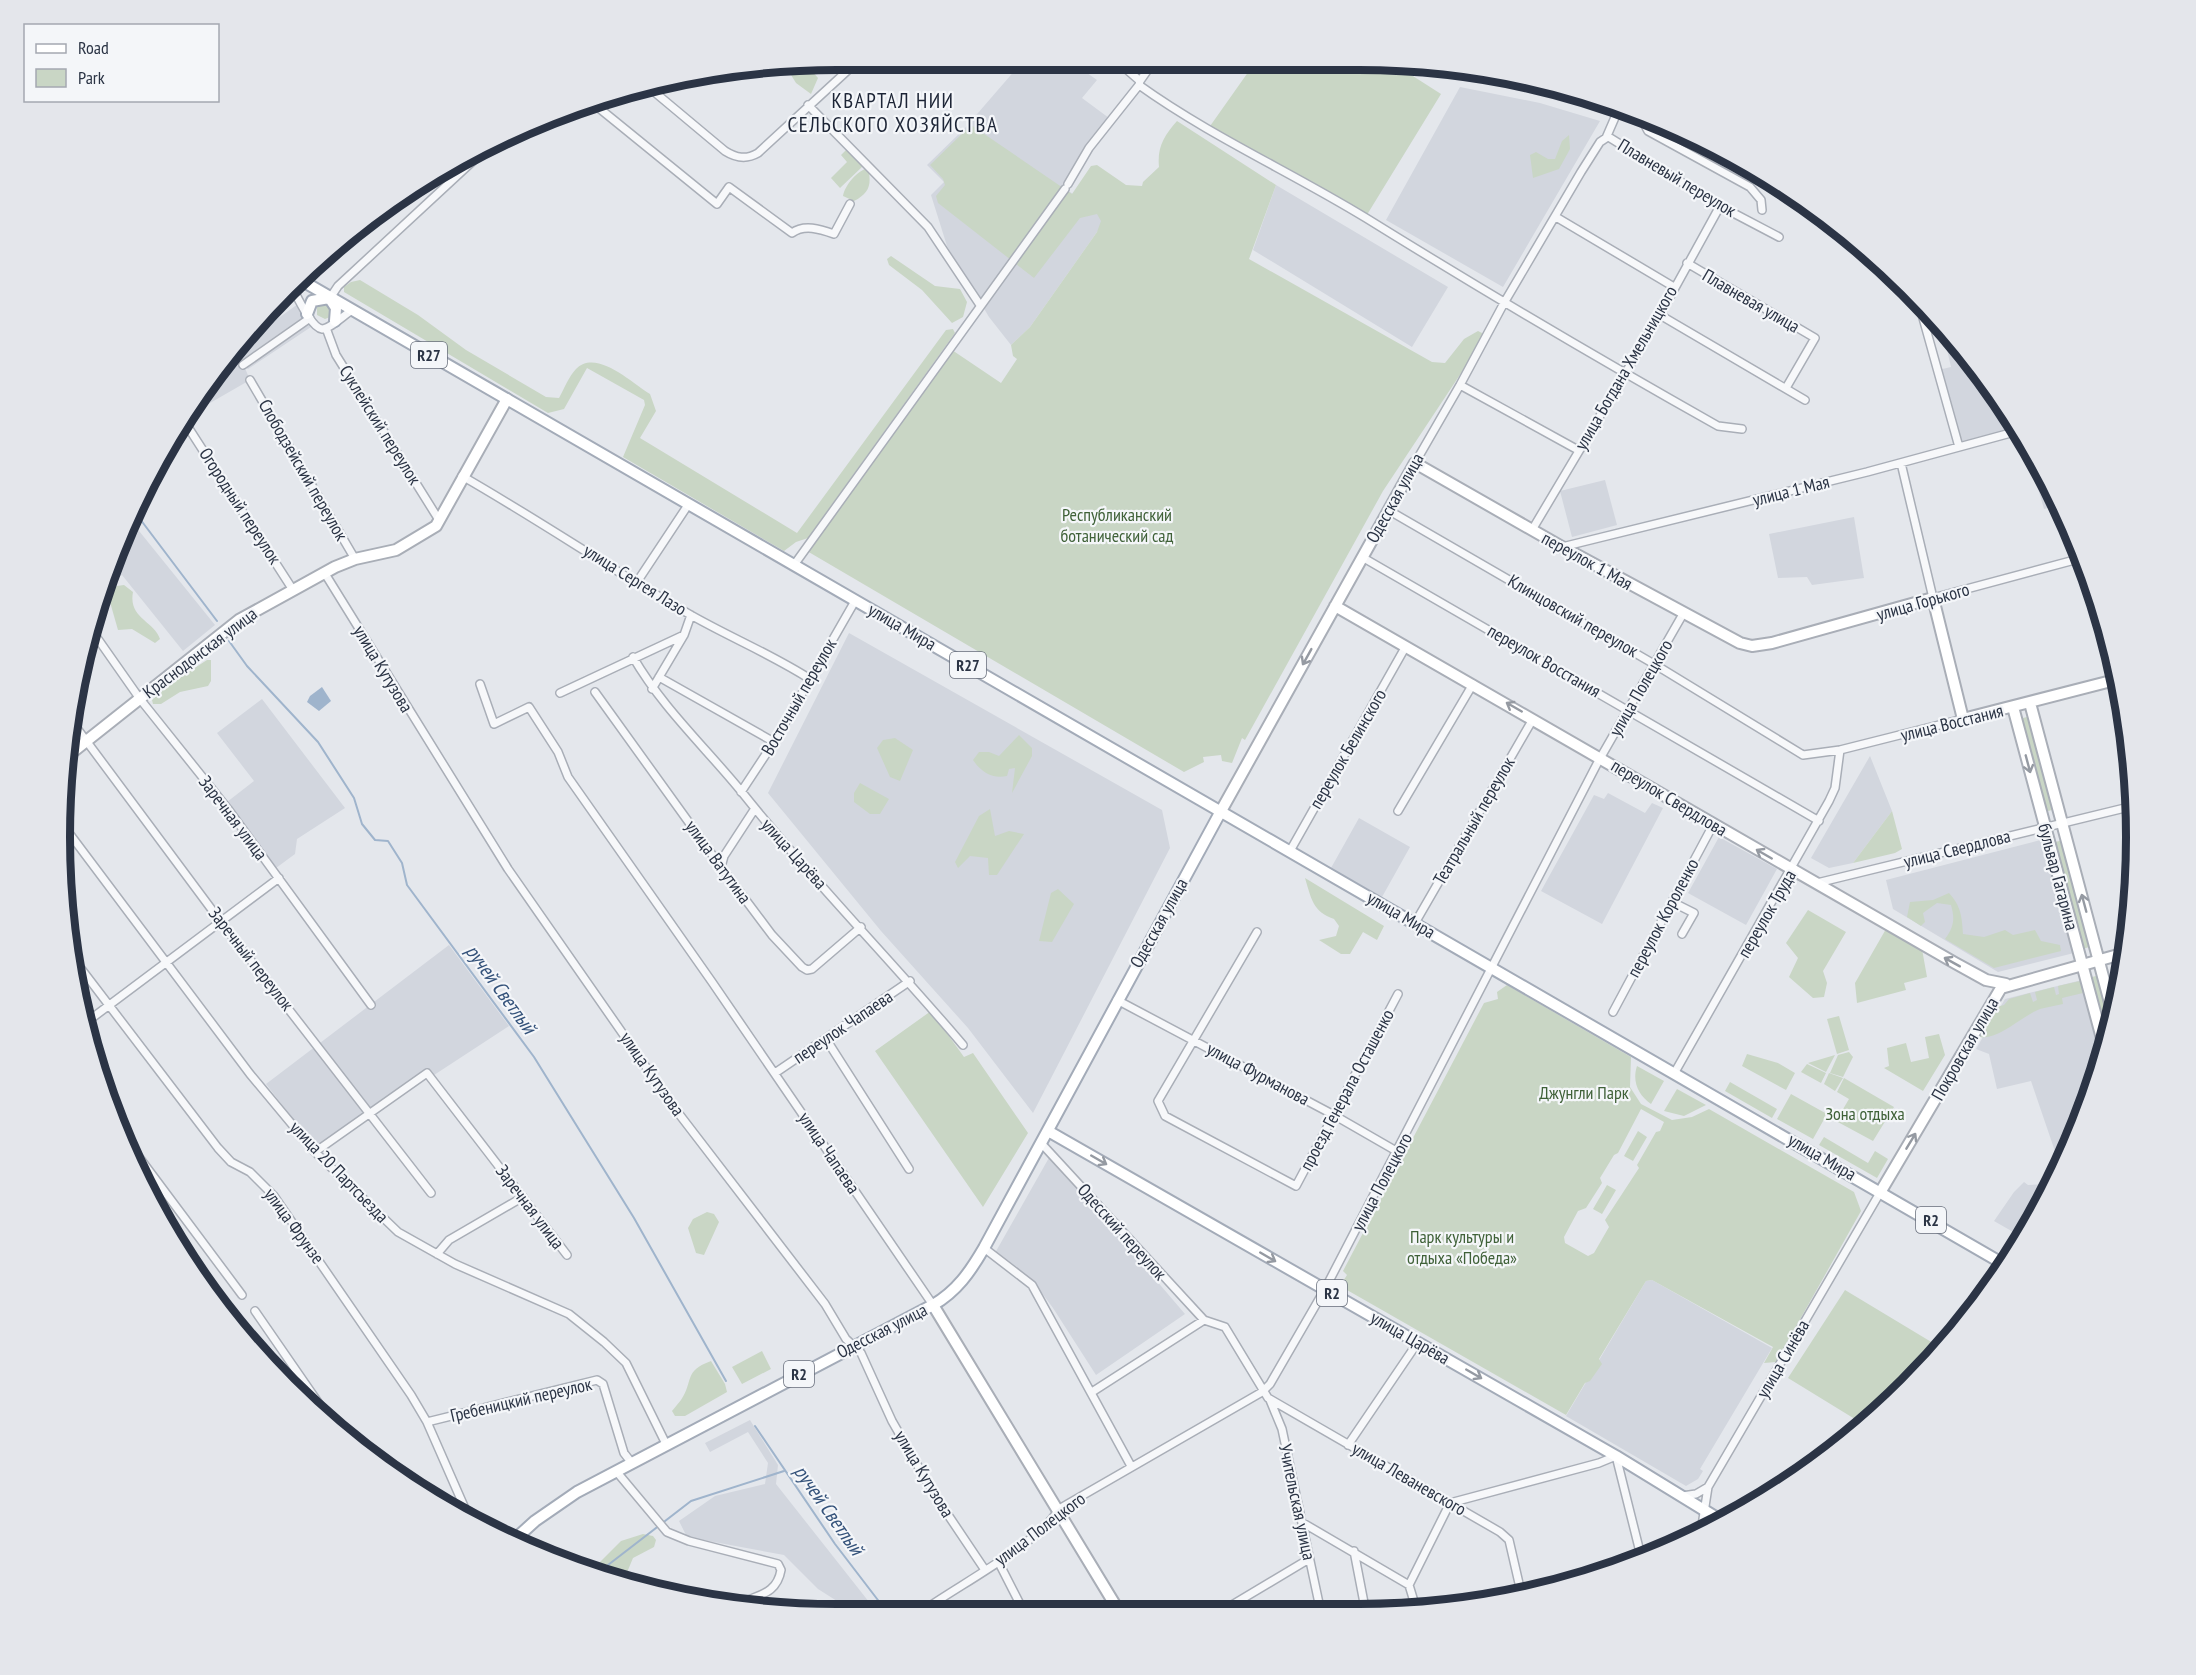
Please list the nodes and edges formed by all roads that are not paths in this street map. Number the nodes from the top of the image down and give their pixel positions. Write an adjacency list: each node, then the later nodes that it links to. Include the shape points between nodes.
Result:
1 (848, 70): 6 (street)
2 (1126, 70): 4 (street)
3 (1148, 70): 4 (street)
4 (1139, 83): 22 (street, via 1175,111 1365,218); 23 (street, via 1089,147 1066,186)
5 (655, 93): 6 (street, via 712,141 740,158 758,153)
6 (808, 105): 23 (street, via 928,227)
7 (600, 109): 12 (street, via 717,204 729,187 792,233 798,228 814,228 834,234)
8 (1618, 116): 10 (street, Одесская улица)
9 (1645, 126): 14 (street, via 1750,188 1761,200)
10 (1607, 136): 13 (street, Плавневый переулок); 15 (street, Одесская улица, via 1585,165)
11 (468, 166): 21 (street, via 338,286)
12 (850, 204)
13 (1720, 206): 16 (street, Плавневый переулок); 17 (street, улица Богдана Хмельницкого)
14 (1762, 210)
15 (1556, 217): 19 (street, Плавневая улица); 22 (street, Одесская улица)
16 (1779, 237)
17 (1688, 263): 19 (street, улица Богдана Хмельницкого); 33 (street, Плавневая улица, via 1815,338)
18 (307, 284): 21 (main road, R27)
19 (1674, 286): 25 (street, улица Богдана Хмельницкого)
20 (296, 294): 26 (street)
21 (330, 298): 24 (main road, улица Мира / R27); 26 (main road, via 312,302); 28 (main road, via 336,308)
22 (1504, 303): 30 (street); 32 (street, Одесская улица)
23 (980, 305): 52 (street)
24 (351, 311): 28 (street); 34 (main road, улица Мира / R27)
25 (1659, 315): 30 (street, улица Богдана Хмельницкого); 33 (street)
26 (308, 316): 28 (street, via 316,327); 29 (street)
27 (1923, 319): 39 (street)
28 (330, 324): 46 (street, Суклейский переулок, via 336,355)
29 (243, 364)
30 (1624, 373): 37 (street, via 1718,426); 40 (street, улица Богдана Хмельницкого)
31 (250, 380): 50 (street, Слободзейский переулок)
32 (1460, 385): 40 (street); 41 (street, Одесская улица)
33 (1786, 388): 35 (street)
34 (507, 399): 43 (main road, Краснодонская улица); 44 (main road, улица Мира / R27)
35 (1805, 400)
36 (189, 429): 55 (street, Огородный переулок)
37 (1742, 429)
38 (2010, 433): 39 (street, улица 1 Мая)
39 (1959, 447): 42 (street, улица 1 Мая)
40 (1578, 450): 47 (street, улица Богдана Хмельницкого)
41 (1414, 463): 45 (main road, Одесская улица); 47 (main road, переулок 1 Мая)
42 (1900, 463): 48 (street, улица 1 Мая); 56 (street)
43 (462, 476): 46 (main road, Краснодонская улица); 54 (street, улица Сергея Лазо)
44 (688, 505): 52 (main road, улица Мира / R27); 54 (street)
45 (1389, 510): 49 (main road, Одесская улица); 66 (street, Клинцовский переулок)
46 (439, 520): 50 (main road, Краснодонская улица, via 431,530 396,550)
47 (1532, 530): 48 (main road, переулок 1 Мая)
48 (1562, 547): 59 (main road, переулок 1 Мая)
49 (1362, 557): 58 (main road, Одесская улица); 78 (street, переулок Восстания)
50 (355, 559): 53 (main road, Краснодонская улица)
51 (2073, 560): 56 (street, улица Горького)
52 (794, 565): 57 (main road, улица Мира / R27)
53 (324, 572): 55 (main road, Краснодонская улица); 151 (street, улица Кутузова, via 508,869 676,1110)
54 (637, 582): 60 (street, улица Сергея Лазо)
55 (292, 590): 75 (main road, Краснодонская улица, via 239,620)
56 (1933, 598): 63 (main road, улица Горького); 80 (main road)
57 (855, 601): 68 (street, Восточный переулок); 91 (main road, улица Мира / R27)
58 (1335, 606): 64 (main road, переулок Свердлова); 91 (main road, Одесская улица, one-way to 91)
59 (1683, 614): 63 (main road, переулок 1 Мая, via 1727,638 1752,646); 66 (street, улица Полецкого)
60 (691, 615): 61 (street); 68 (street, улица Сергея Лазо)
61 (684, 635): 65 (street); 67 (street)
62 (97, 639): 75 (street, Заречная улица)
63 (1764, 645)
64 (1406, 646): 71 (main road, переулок Свердлова); 98 (street, переулок Белинского)
65 (633, 657): 72 (street, улица Царёва); 74 (street)
66 (1654, 664): 78 (street, улица Полецкого); 84 (street, Клинцовский переулок)
67 (658, 677): 72 (street); 83 (street)
68 (810, 679): 83 (street, Восточный переулок)
69 (2110, 682): 76 (main road, улица Восстания)
70 (480, 684): 129 (street, улица Чапаева, via 494,724 529,707 558,752 568,777)
71 (1473, 684): 79 (main road, переулок Свердлова, one-way to 71); 92 (street)
72 (652, 689): 88 (street, улица Царёва)
73 (595, 692): 99 (street, улица Ватутина)
74 (560, 693)
75 (140, 699): 82 (main road, Краснодонская улица); 101 (street, Заречная улица)
76 (2030, 703): 77 (main road, улица Восстания); 94 (main road, бульвар Гагарина)
77 (2013, 707): 80 (main road, улица Восстания); 96 (main road, бульвар Гагарина, one-way to 96)
78 (1628, 710): 87 (street, улица Полецкого); 93 (street, переулок Восстания)
79 (1533, 718): 87 (main road, переулок Свердлова); 105 (street, Театральный переулок)
80 (1963, 719): 86 (street, улица Восстания)
81 (78, 730): 82 (street, Заречный переулок)
82 (88, 742): 85 (main road, Краснодонская улица); 104 (street, Заречный переулок)
83 (774, 742): 88 (street, Восточный переулок)
84 (1786, 744): 86 (street, улица Восстания, via 1803,755)
85 (76, 750)
86 (1840, 750): 93 (street, переулок Труда, via 1835,788)
87 (1601, 757): 95 (main road, переулок Свердлова); 113 (street, улица Полецкого)
88 (741, 792): 90 (street, улица Царёва)
89 (2125, 808): 94 (street, улица Свердлова)
90 (754, 810): 99 (street); 106 (street, улица Царёва)
91 (1221, 811): 98 (main road, улица Мира); 119 (main road, Одесская улица / R2)
92 (1398, 811)
93 (1819, 821): 100 (street, переулок Труда)
94 (2062, 824): 96 (street, улица Свердлова); 110 (main road, бульвар Гагарина, one-way to 94)
95 (1713, 825): 100 (main road, переулок Свердлова, one-way to 95); 103 (street, переулок Короленко)
96 (2045, 828): 102 (street, улица Свердлова); 112 (main road, бульвар Гагарина)
97 (70, 835): 111 (street, улица 20 Партсъезда)
98 (1290, 851): 105 (main road, улица Мира / R2)
99 (721, 867): 106 (street, улица Ватутина, via 772,935 807,970)
100 (1792, 871): 102 (main road, переулок Свердлова); 128 (street, переулок Труда)
101 (279, 878): 104 (street); 120 (street, Заречная улица)
102 (1815, 884): 116 (main road, переулок Свердлова, one-way to 102, via 1978,976)
103 (1672, 902): 108 (street, via 1694,913); 122 (street, переулок Короленко)
104 (221, 922): 111 (street); 130 (street, Заречный переулок)
105 (1415, 923): 113 (main road, улица Мира / R2)
106 (861, 927): 115 (street, улица Царёва)
107 (1257, 932): 126 (street, проезд Генерала Осташенко)
108 (1682, 934)
109 (2116, 955): 110 (main road, Покровская улица)
110 (2099, 960): 112 (main road, Покровская улица); 118 (main road, бульвар Гагарина)
111 (166, 963): 121 (street); 134 (street, улица 20 Партсъезда)
112 (2082, 964): 116 (main road, Покровская улица); 124 (main road, бульвар Гагарина)
113 (1493, 969): 128 (main road, улица Мира / R2); 135 (street, улица Полецкого)
114 (82, 971): 121 (street, улица Фрунзе)
115 (910, 981): 125 (street, переулок Чапаева); 127 (street, улица Царёва)
116 (2006, 984): 138 (main road, Покровская улица, one-way to 116, via 1993,998)
117 (1398, 994): 131 (street, проезд Генерала Осташенко)
118 (2109, 997)
119 (1117, 1000): 126 (street, улица Фурманова); 132 (main road, Одесская улица / R2)
120 (371, 1005)
121 (108, 1006): 123 (street); 156 (street, улица Фрунзе, via 218,1148 273,1196)
122 (1613, 1012)
123 (92, 1018)
124 (2100, 1031)
125 (826, 1039): 129 (street, переулок Чапаева); 137 (street)
126 (1194, 1040): 131 (street, улица Фурманова); 131 (street, проезд Генерала Осташенко, via 1158,1101 1165,1116 1296,1186)
127 (963, 1045)
128 (1676, 1072): 138 (main road, улица Мира / R2)
129 (775, 1073): 147 (street, улица Чапаева)
130 (369, 1114): 134 (street); 139 (street, Заречный переулок); 140 (street, Заречная улица, via 428,1073)
131 (1332, 1114): 135 (street, улица Фурманова)
132 (1048, 1131): 133 (main road, Одесская улица / R2); 145 (main road, улица Царёва / R2, one-way to 145)
133 (1041, 1143): 141 (main road, Одесская улица / R2); 149 (street, Одесский переулок)
134 (315, 1152): 142 (street, улица 20 Партсъезда, via 392,1227)
135 (1398, 1152): 145 (street, улица Полецкого)
136 (144, 1164): 146 (street)
137 (909, 1169)
138 (1881, 1191): 144 (main road, улица Мира / R2); 163 (street, улица Синёва)
139 (431, 1193)
140 (523, 1197): 142 (street, via 449,1240); 143 (street, Заречная улица)
141 (984, 1248): 147 (main road, Одесская улица / R2, via 970,1273); 152 (street, via 1032,1285)
142 (437, 1254): 157 (street, улица 20 Партсъезда, via 570,1314 604,1342 626,1363)
143 (567, 1255)
144 (1998, 1261)
145 (1325, 1289): 150 (main road, улица Царёва / R2); 153 (street, улица Полецкого)
146 (242, 1295)
147 (933, 1305): 151 (main road, Одесская улица / R2); 167 (main road, улица Чапаева)
148 (255, 1311): 155 (street)
149 (1204, 1320): 152 (street); 153 (street, via 1225,1327)
150 (1418, 1342): 158 (street); 159 (main road, улица Царёва / R2, one-way to 159)
151 (853, 1346): 157 (main road, Одесская улица / R2); 177 (street, улица Кутузова, via 861,1353 892,1421 934,1494)
152 (1092, 1392): 161 (street)
153 (1263, 1392): 154 (street, улица Леваневского); 161 (street, улица Полецкого)
154 (1268, 1398): 158 (street, улица Леваневского); 170 (street, Учительская улица, via 1280,1420)
155 (318, 1401)
156 (427, 1422): 160 (street, Гребеницкий переулок, via 597,1380 603,1384 624,1453); 166 (street, улица Фрунзе)
157 (666, 1444): 160 (main road, Одесская улица / R2)
158 (1348, 1444): 165 (street, улица Леваневского)
159 (1616, 1456): 164 (main road, улица Царёва / R2); 165 (street); 174 (street)
160 (631, 1462): 162 (main road, Одесская улица / R2)
161 (1131, 1466): 167 (street, улица Полецкого)
162 (616, 1471): 172 (main road, Одесская улица / R2, via 557,1504); 180 (street, via 663,1529 689,1542 778,1564 781,1570 776,1584)
163 (1708, 1487): 164 (street); 168 (street, улица Синёва)
164 (1682, 1496): 168 (main road, улица Царёва / R2)
165 (1450, 1503): 178 (street); 179 (street, улица Леваневского, via 1509,1540)
166 (464, 1507)
167 (1059, 1509): 176 (street, улица Полецкого, via 1051,1522); 184 (main road, улица Чапаева)
168 (1705, 1510): 169 (main road, улица Царёва / R2); 171 (street, улица Синёва)
169 (1715, 1516)
170 (1303, 1523): 173 (street); 175 (street, Учительская улица)
171 (1703, 1523)
172 (520, 1535)
173 (1354, 1551): 178 (street); 187 (street)
174 (1640, 1551)
175 (1309, 1559): 185 (street); 186 (street, Учительская улица)
176 (998, 1562): 177 (street, улица Полецкого); 183 (street)
177 (985, 1570): 182 (street, улица Полецкого)
178 (1409, 1585): 181 (street)
179 (1520, 1587)
180 (755, 1600)
181 (1414, 1602)
182 (933, 1604)
183 (1020, 1604)
184 (1115, 1604)
185 (1234, 1604)
186 (1319, 1604)
187 (1364, 1604)

